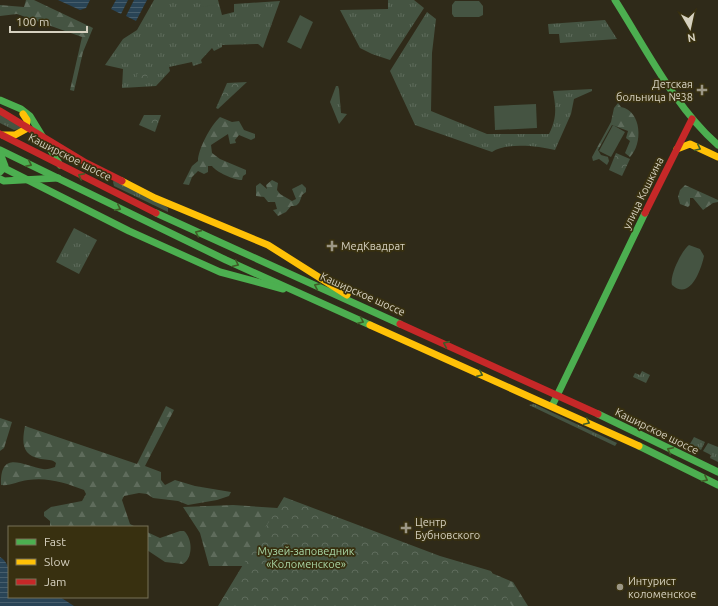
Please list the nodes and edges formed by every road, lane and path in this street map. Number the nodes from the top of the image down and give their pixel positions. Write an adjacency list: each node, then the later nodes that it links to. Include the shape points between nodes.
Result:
1 (615, 0): 5 (main road)
2 (0, 100): 3 (main road)
3 (14, 106): 8 (main road, via 24,115 27,125 24,131 15,135); 13 (main road, via 25,112 34,122)
4 (0, 111): 19 (main road, via 86,162 155,198 258,240 286,255)
5 (692, 119): 6 (main road, улица Кошкина); 7 (main road)
6 (686, 132): 7 (main road); 10 (main road, улица Кошкина)
7 (704, 133): 9 (main road)
8 (1, 134): 13 (main road, Каширское шоссе)
9 (718, 144)
10 (677, 149): 12 (main road, one-way to 12, via 690,144); 20 (main road, улица Кошкина)
11 (0, 152): 15 (main road, via 5,166); 16 (main road, Каширское шоссе, one-way to 16)
12 (718, 157)
13 (60, 165): 19 (main road, Каширское шоссе, one-way to 13, via 168,219)
14 (0, 166): 18 (main road, via 129,231 220,272)
15 (0, 172)
16 (58, 178): 17 (main road, via 4,181); 18 (main road, Каширское шоссе, one-way to 18)
17 (0, 179)
18 (300, 294): 21 (main road, Каширское шоссе, one-way to 21)
19 (365, 307): 20 (main road, Каширское шоссе, one-way to 19)
20 (558, 395): 21 (main road, улица Кошкина); 22 (main road, Каширское шоссе, one-way to 20)
21 (552, 406): 23 (main road, Каширское шоссе, one-way to 23)
22 (718, 472)
23 (718, 485)

